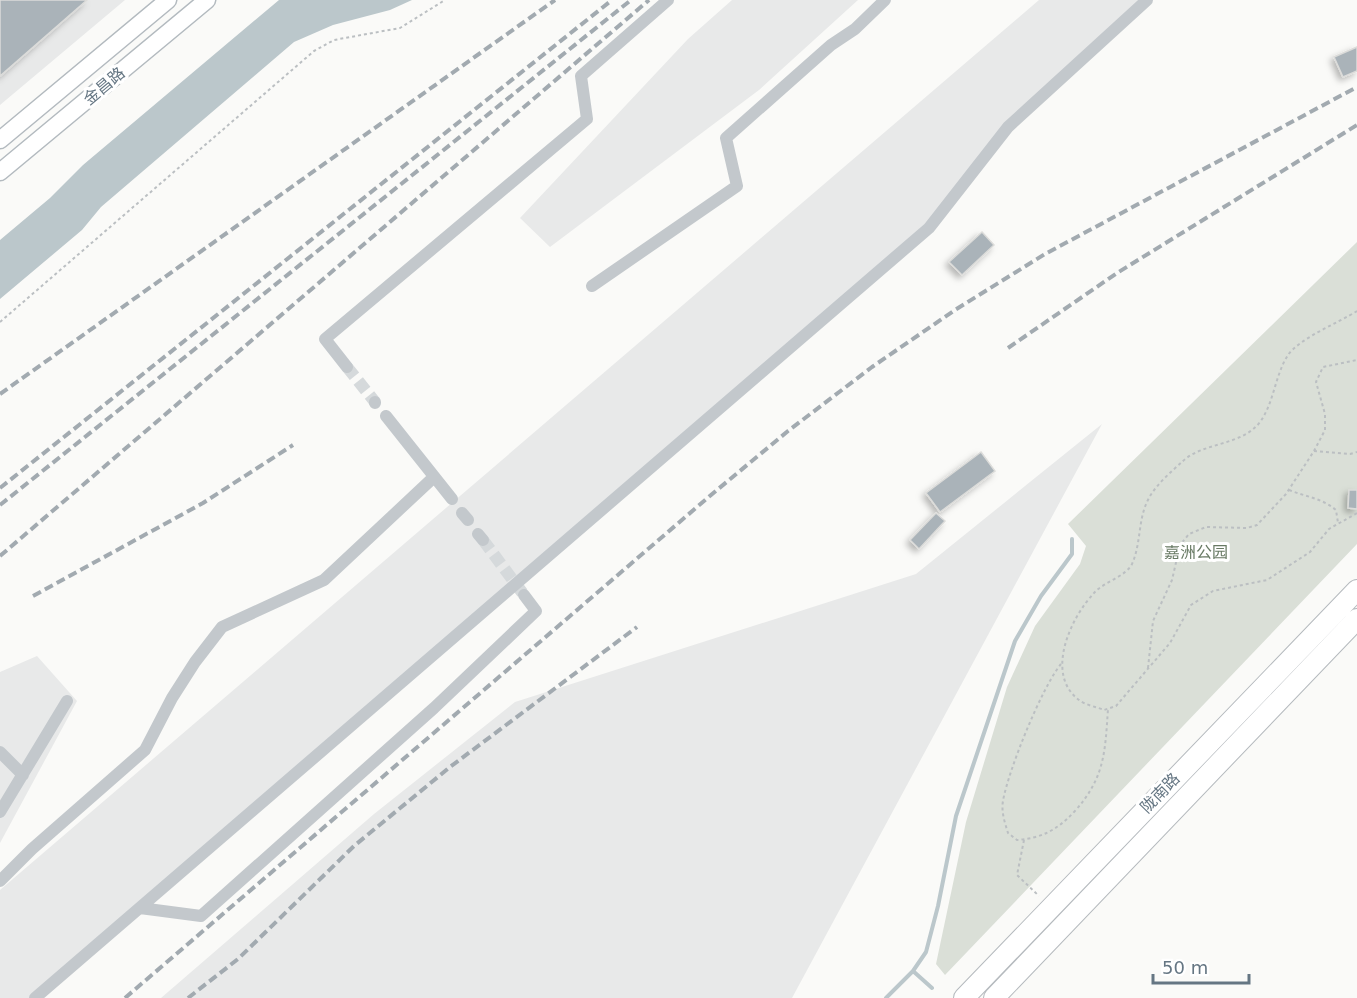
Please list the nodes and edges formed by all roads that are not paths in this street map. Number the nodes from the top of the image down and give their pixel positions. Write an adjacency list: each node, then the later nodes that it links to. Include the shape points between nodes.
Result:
1 (168, 0): 6 (main road, 金昌路)
2 (207, 0): 7 (main road, 金昌路)
3 (668, 0): 9 (street, via 581,76 587,119 325,339)
4 (885, 0): 8 (street, via 726,138 737,186)
5 (1147, 0): 21 (street, via 1008,126 929,228)
6 (0, 140)
7 (0, 172)
8 (592, 286)
9 (347, 367)
10 (386, 416): 11 (street)
11 (434, 477): 12 (street); 20 (street, via 324,580 222,627 172,698 145,750)
12 (452, 499)
13 (1357, 590): 23 (main road, 陇南路)
14 (524, 595): 21 (street, via 536,610 434,708 201,916)
15 (1357, 619): 24 (main road, 陇南路)
16 (67, 701): 18 (street)
17 (0, 752): 18 (street)
18 (23, 775): 19 (street)
19 (0, 812)
20 (0, 881)
21 (140, 908): 22 (street)
22 (35, 998)
23 (964, 998)
24 (994, 998)

